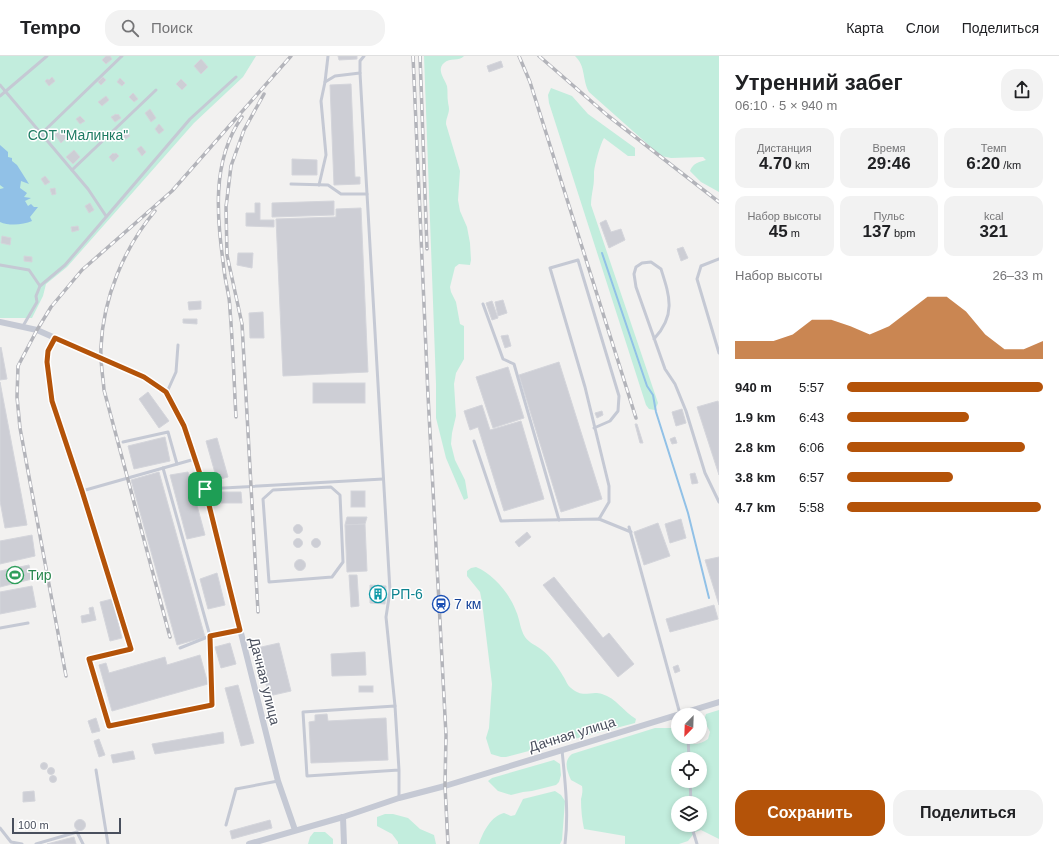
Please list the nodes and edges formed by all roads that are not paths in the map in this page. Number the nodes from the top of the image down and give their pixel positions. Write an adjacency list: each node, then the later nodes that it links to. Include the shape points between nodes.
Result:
1 (47, 56): 10 (lane)
2 (122, 56): 12 (lane)
3 (328, 56): 7 (lane)
4 (364, 56): 5 (lane, via 360,61)
5 (360, 73): 7 (lane, via 335,76); 16 (lane)
6 (236, 77): 17 (lane, via 190,119)
7 (325, 82): 15 (lane, via 321,100 326,155)
8 (0, 85): 10 (lane)
9 (156, 90): 13 (lane)
10 (6, 91): 11 (lane); 12 (lane)
11 (0, 96)
12 (42, 133): 13 (lane)
13 (72, 170): 17 (lane)
14 (291, 184): 15 (lane)
15 (319, 184): 16 (lane, via 328,185 341,194)
16 (367, 194): 35 (lane)
17 (106, 216): 20 (lane, via 65,265)
18 (719, 259): 27 (lane, via 701,266 697,279)
19 (0, 265): 20 (lane, via 29,270)
20 (40, 286): 23 (lane, via 36,302)
21 (483, 304): 41 (lane, via 503,359 514,364)
22 (0, 322): 23 (street, Дачная улица)
23 (23, 326): 24 (street, Дачная улица)
24 (55, 338): 28 (street, Дачная улица, via 144,377); 38 (lane, via 48,351 47,362 52,401)
25 (654, 339): 25 (lane, via 634,274 636,267 651,262 661,269 669,307 668,320); 39 (lane, via 665,369 676,384 705,473)
26 (178, 345): 28 (lane, via 176,372)
27 (719, 353)
28 (166, 392): 32 (street, Дачная улица, via 184,426)
29 (594, 428): 29 (lane, via 550,268 578,260 619,396 618,411 610,421); 40 (lane, via 609,486 608,502)
30 (474, 441): 41 (lane, via 501,521)
31 (123, 442): 33 (lane, via 168,432)
32 (195, 459): 33 (lane); 36 (street, Дачная улица)
33 (177, 464): 34 (lane)
34 (163, 468): 38 (lane); 47 (lane)
35 (384, 479): 36 (lane); 50 (lane, via 390,591 386,617)
36 (205, 489): 46 (street, Дачная улица)
37 (273, 490): 37 (lane, via 331,488 340,495 343,562 332,577 269,582 264,499)
38 (82, 491): 47 (lane, via 131,649 89,659 109,726 212,705)
39 (719, 502)
40 (599, 519): 41 (lane); 43 (lane)
41 (558, 520)
42 (629, 527): 43 (lane)
43 (631, 532): 51 (lane)
44 (28, 623): 45 (lane)
45 (0, 628)
46 (240, 630): 47 (lane); 57 (street, Дачная улица)
47 (210, 636): 48 (lane)
48 (180, 648)
49 (719, 702): 52 (street, Дачная улица)
50 (395, 706): 56 (lane); 56 (lane, via 303,712 307,776)
51 (681, 708)
52 (701, 708)
53 (671, 718): 54 (street, Дачная улица)
54 (562, 750): 58 (street, Дачная улица); 70 (lane, via 566,783)
55 (96, 770): 67 (lane)
56 (399, 770): 58 (lane)
57 (278, 781): 60 (lane, via 236,789); 62 (street, Дачная улица)
58 (399, 798): 59 (street, Дачная улица)
59 (343, 817): 62 (street, Дачная улица); 69 (street)
60 (226, 825)
61 (0, 828): 64 (lane, via 11,842)
62 (295, 830): 68 (street, Дачная улица)
63 (692, 832): 71 (lane)
64 (22, 844)
65 (36, 844): 66 (lane, via 77,832)
66 (83, 844)
67 (108, 844)
68 (249, 844)
69 (344, 844)
70 (566, 844)
71 (697, 844)

